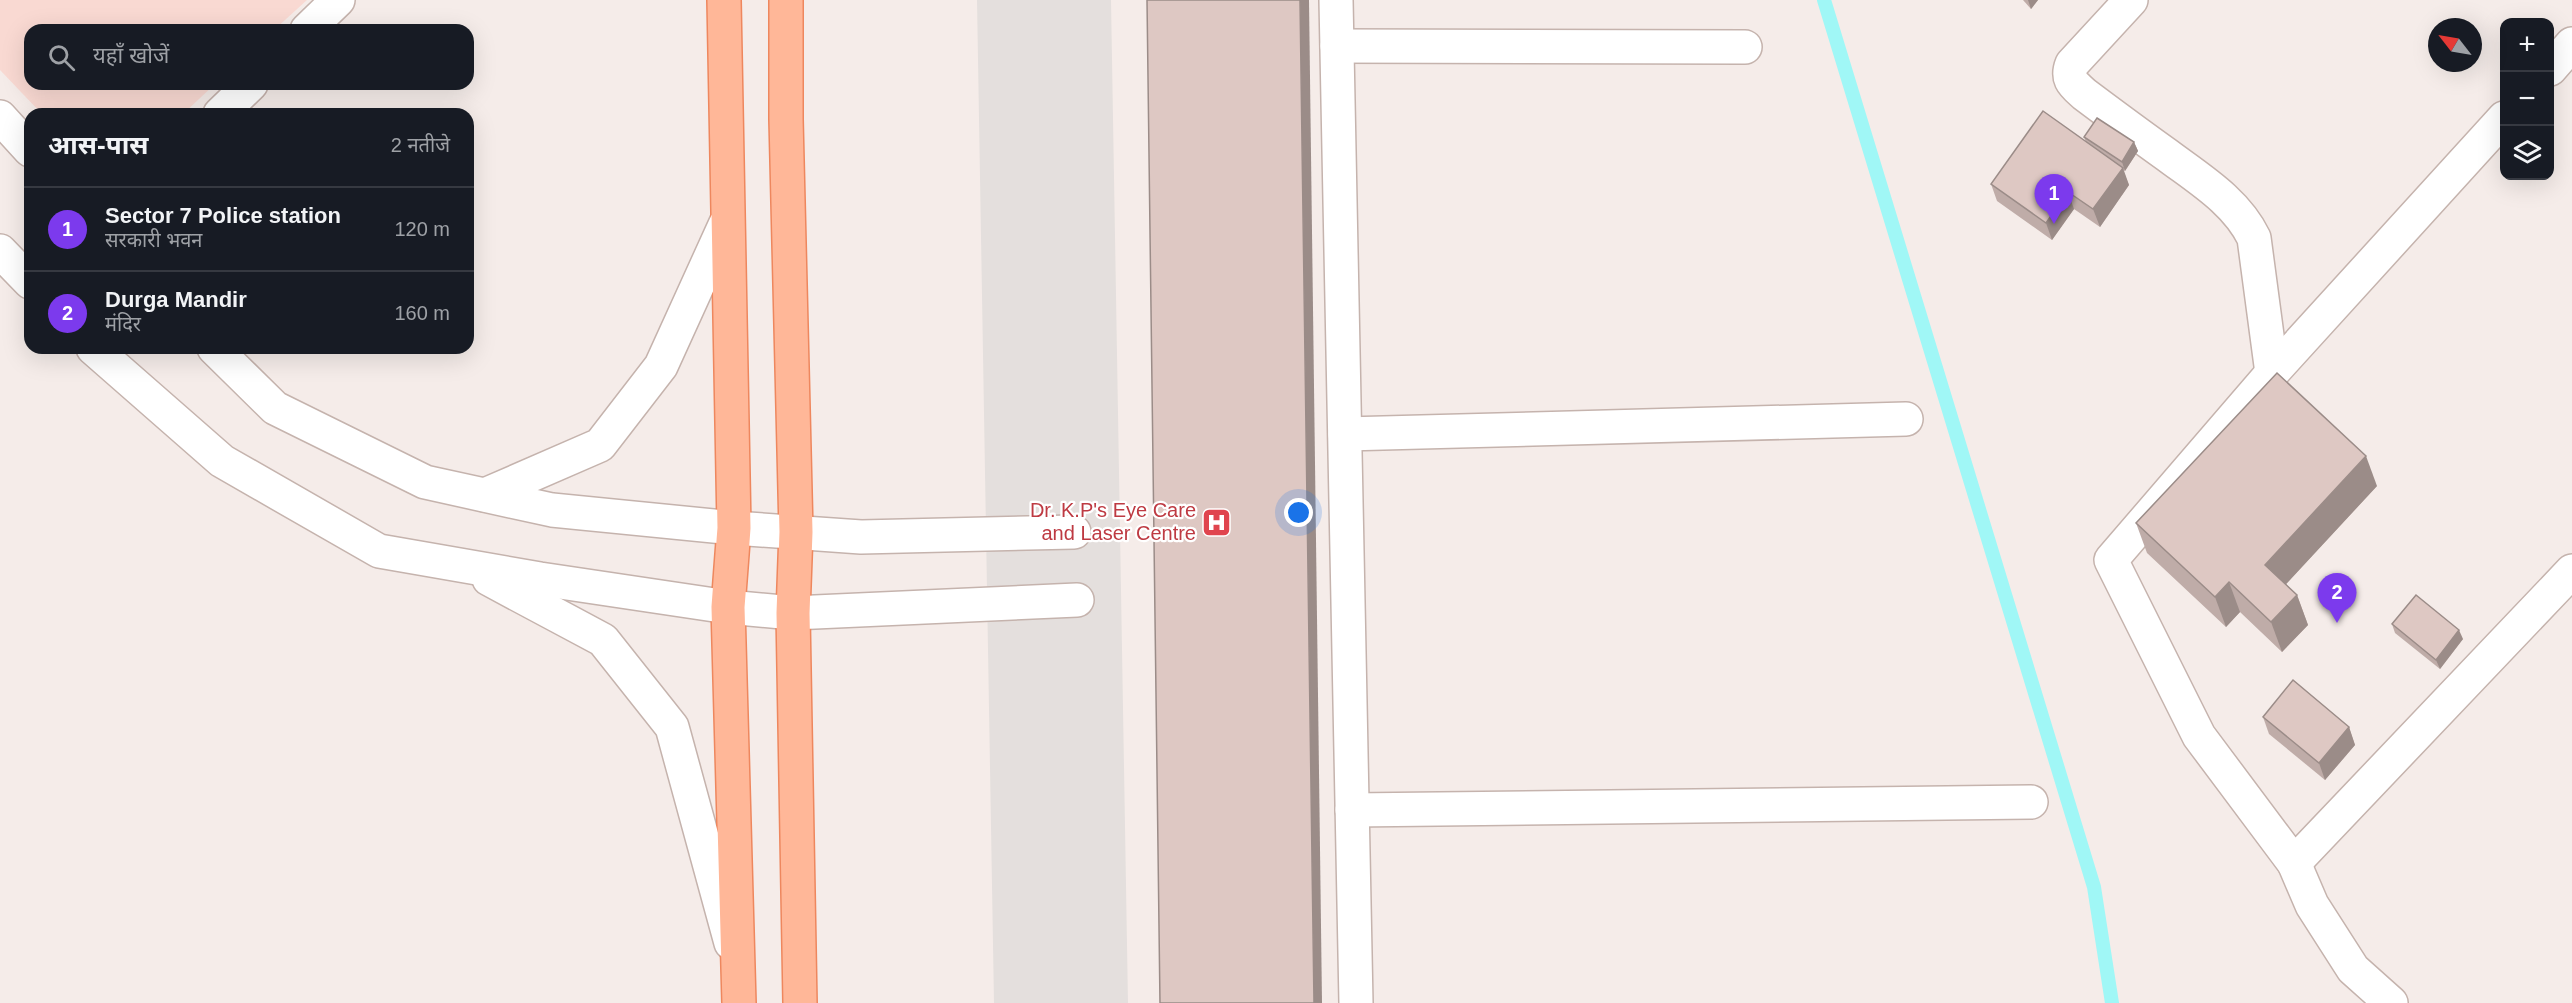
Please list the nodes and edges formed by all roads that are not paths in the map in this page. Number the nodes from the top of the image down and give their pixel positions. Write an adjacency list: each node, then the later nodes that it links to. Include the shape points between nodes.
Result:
1 (338, 0): 6 (street)
2 (724, 0): 16 (main road)
3 (786, 0): 26 (main road)
4 (1336, 0): 8 (street)
5 (2131, 0): 21 (street, via 2072,64 2068,74 2085,94 2245,220 2254,238)
6 (313, 24)
7 (2572, 44): 10 (street)
8 (1337, 46): 9 (street); 23 (street)
9 (1745, 47)
10 (2554, 64)
11 (245, 90): 12 (street)
12 (226, 108)
13 (0, 117): 15 (street)
14 (2500, 123): 21 (street)
15 (24, 143)
16 (726, 223): 24 (street, via 661,366 600,445); 25 (main road)
17 (0, 251): 18 (street)
18 (24, 276)
19 (100, 354): 28 (street, via 222,461 379,551)
20 (220, 354): 24 (street, via 275,408 424,482)
21 (2272, 373): 35 (street, via 2111,560 2199,736)
22 (1906, 419): 23 (street)
23 (1345, 434): 34 (street)
24 (485, 495): 25 (street, via 552,510)
25 (734, 528): 26 (street); 31 (main road)
26 (796, 532): 27 (street, via 861,537); 32 (main road)
27 (1074, 532)
28 (463, 566): 31 (street); 36 (street, via 603,640 672,727)
29 (2572, 571): 35 (street)
30 (1077, 600): 32 (street)
31 (728, 607): 32 (street); 36 (main road)
32 (793, 613): 38 (main road)
33 (2031, 802): 34 (street)
34 (1352, 810): 39 (street)
35 (2294, 863): 40 (street, via 2312,905 2353,969)
36 (738, 967): 37 (main road)
37 (739, 1003)
38 (800, 1003)
39 (1356, 1003)
40 (2391, 1003)

